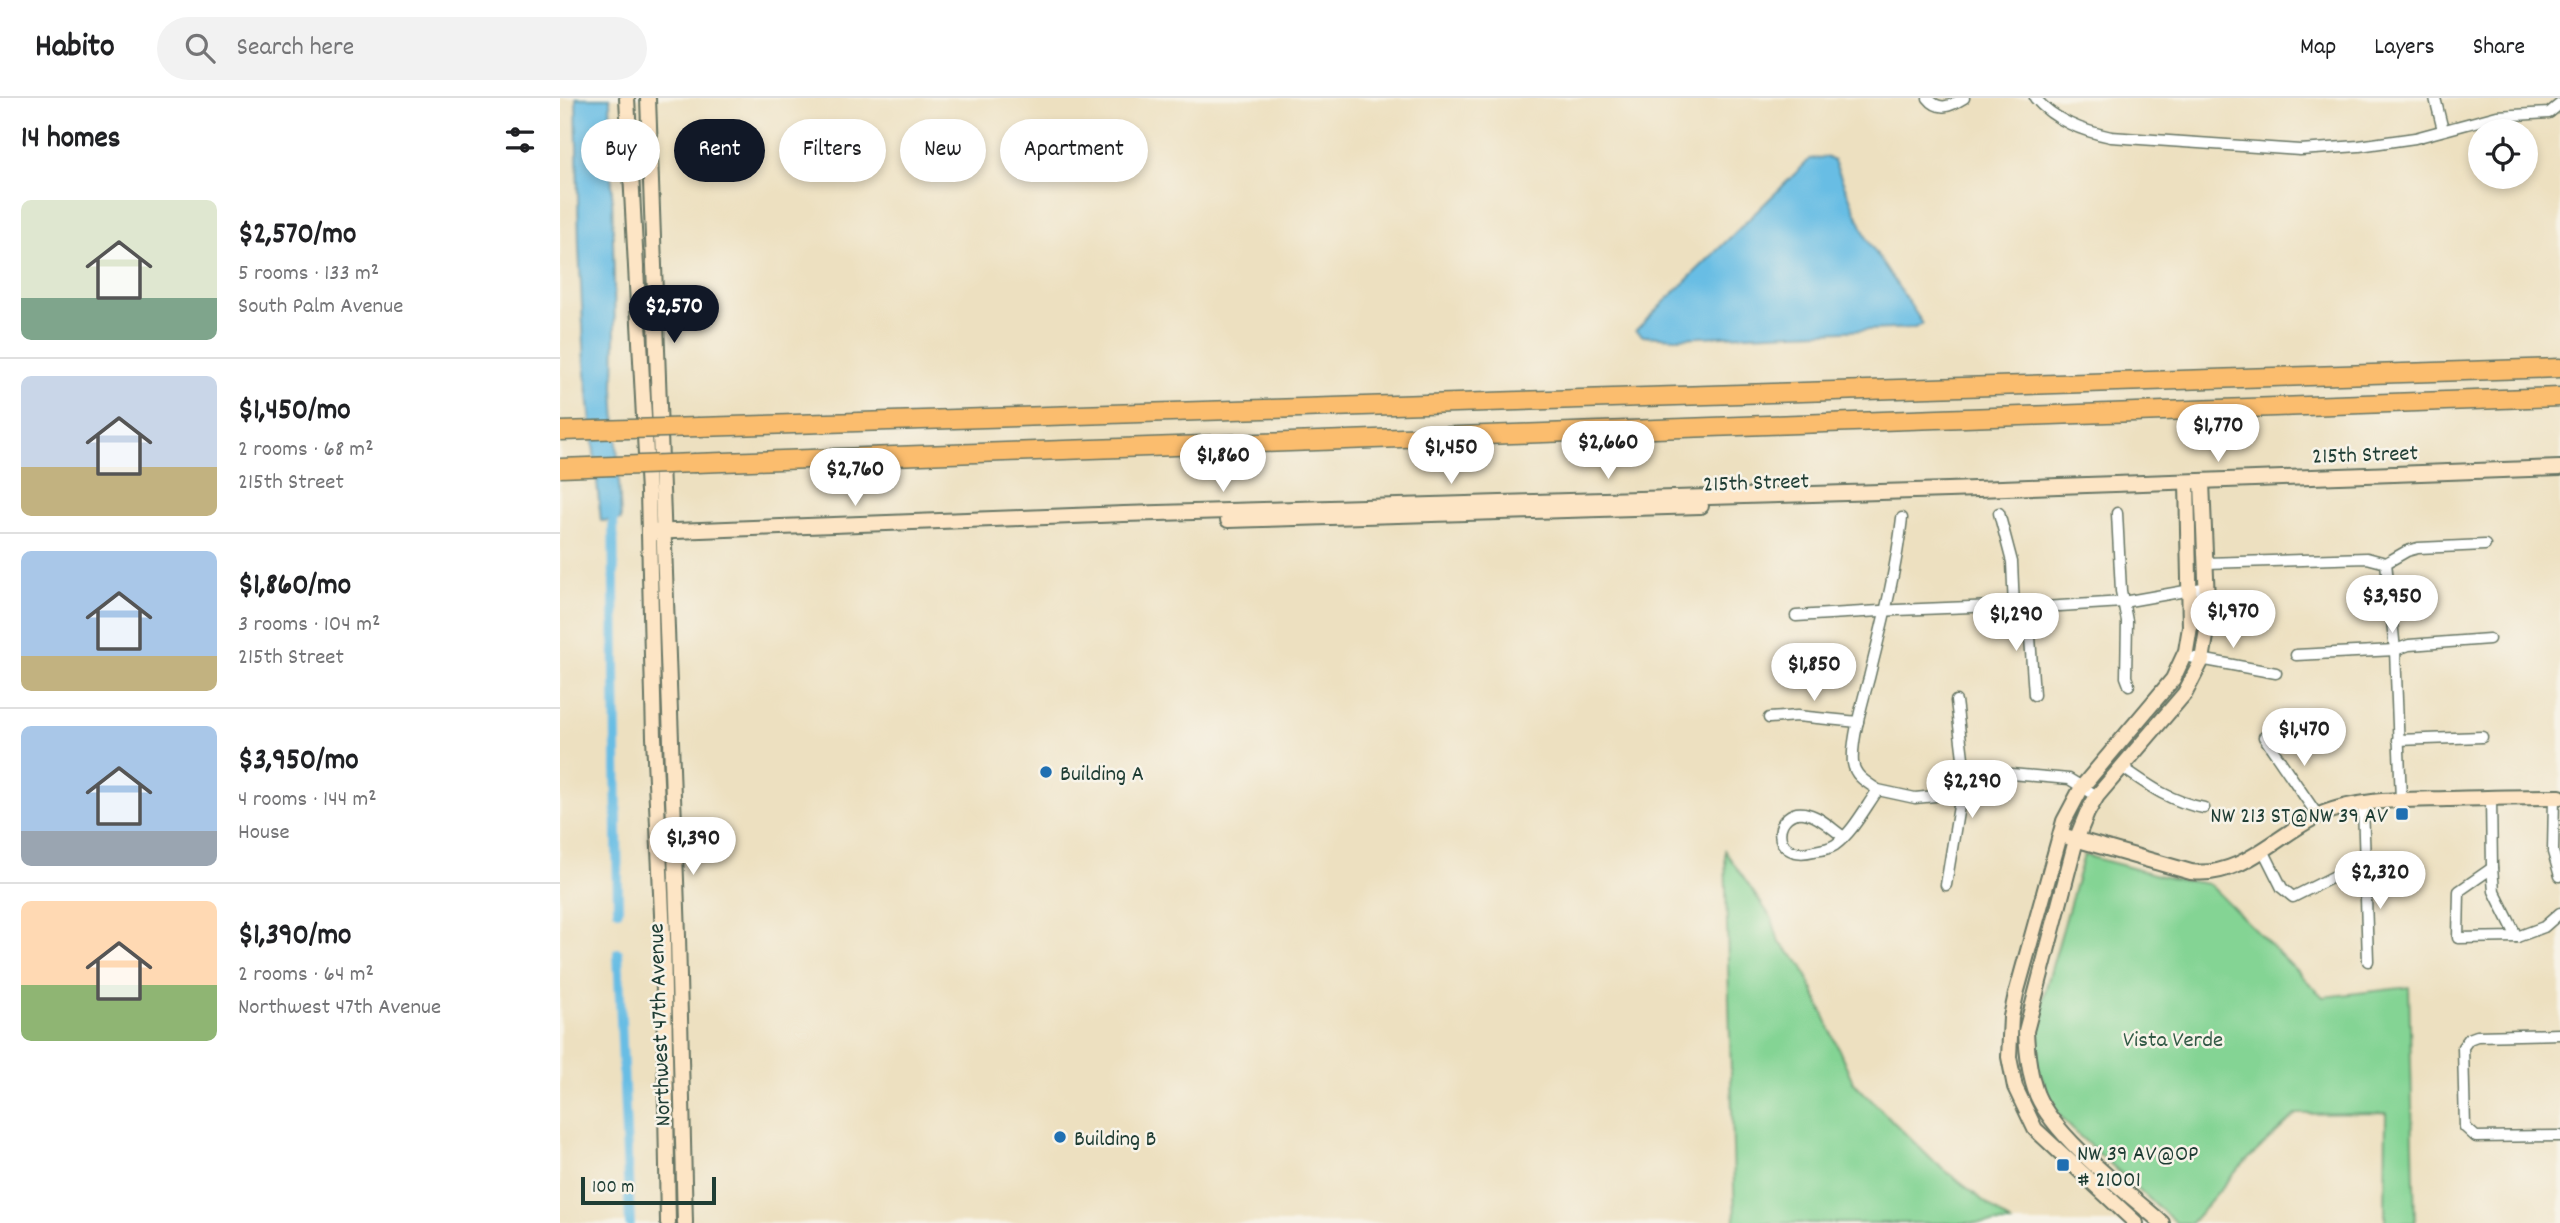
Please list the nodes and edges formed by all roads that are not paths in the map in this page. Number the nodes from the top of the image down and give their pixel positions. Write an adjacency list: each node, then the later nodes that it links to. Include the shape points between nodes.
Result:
1 (626, 98): 19 (street, Northwest 47th Avenue)
2 (648, 98): 20 (street, Northwest 47th Avenue)
3 (1928, 98): 4 (street, via 1933,105 1945,107)
4 (1964, 98)
5 (2035, 98): 8 (street, via 2069,124 2111,137 2300,150 2359,146)
6 (2435, 98): 8 (street)
7 (2558, 107): 8 (street, via 2549,113 2497,116)
8 (2443, 130)
9 (2560, 368): 11 (highway, bridge)
10 (2560, 397): 12 (highway, bridge)
11 (560, 431)
12 (560, 468)
13 (2560, 468): 15 (street, 215th Street)
14 (2187, 482): 15 (street, 215th Street); 20 (street, 215th Street); 25 (street)
15 (2202, 482): 22 (street)
16 (1999, 513): 27 (street, via 2012,562)
17 (2117, 513): 26 (street)
18 (1902, 518): 29 (street)
19 (649, 532): 20 (street, 215th Street); 69 (street, Northwest 47th Avenue)
20 (664, 532): 70 (street, Northwest 47th Avenue)
21 (2484, 545): 23 (street, via 2418,548)
22 (2206, 563): 23 (street, via 2367,558); 24 (street)
23 (2386, 563): 32 (street)
24 (2208, 587): 25 (street); 35 (street)
25 (2190, 589): 26 (street); 34 (street)
26 (2123, 602): 28 (street); 37 (street)
27 (2014, 608): 28 (street); 29 (street)
28 (2028, 608): 38 (street)
29 (1885, 612): 30 (street); 41 (street)
30 (1796, 616)
31 (2489, 639): 32 (street)
32 (2395, 650): 33 (street); 44 (street)
33 (2296, 655)
34 (2184, 656): 35 (street); 46 (street, via 2173,679)
35 (2203, 660): 36 (street); 45 (street, via 2185,693)
36 (2276, 673)
37 (2129, 685)
38 (2034, 695)
39 (1956, 701): 47 (street, via 1965,775)
40 (1769, 718): 41 (street)
41 (1858, 722): 48 (street, via 1853,762 1857,774)
42 (2264, 737): 55 (street)
43 (2483, 737): 44 (street)
44 (2398, 740): 52 (street)
45 (2122, 767): 49 (street); 54 (street, via 2161,795)
46 (2082, 787): 47 (street, via 2068,779 2000,773); 49 (street); 56 (street)
47 (1962, 788): 48 (street, via 1915,797); 63 (street)
48 (1878, 790): 57 (street)
49 (2097, 796): 58 (street)
50 (2557, 797): 51 (street); 62 (street, via 2553,852)
51 (2491, 798): 52 (street); 61 (street)
52 (2401, 800): 53 (street)
53 (2362, 804): 55 (street); 60 (street)
54 (2204, 808)
55 (2318, 816): 59 (street)
56 (2060, 833): 58 (street); 71 (street, via 2016,994 2010,1034 2015,1087 2035,1129)
57 (1844, 837): 57 (street, via 1832,847 1793,853 1782,845 1779,833 1783,822 1802,813 1811,814)
58 (2077, 840): 59 (street, via 2206,874 2231,869); 72 (street, via 2026,1031 2027,1057 2038,1098 2066,1137)
59 (2263, 850): 60 (street, via 2281,888 2293,897)
60 (2363, 862): 66 (street)
61 (2491, 868): 65 (street, via 2494,891); 65 (street, via 2459,891 2458,938)
62 (2560, 876)
63 (1946, 885)
64 (2560, 913): 65 (street, via 2544,927)
65 (2517, 937)
66 (2368, 961)
67 (2560, 1034): 68 (street, via 2477,1036 2463,1048 2465,1127 2476,1137)
68 (2560, 1136)
69 (668, 1223)
70 (685, 1223)
71 (2136, 1223)
72 (2162, 1223)

